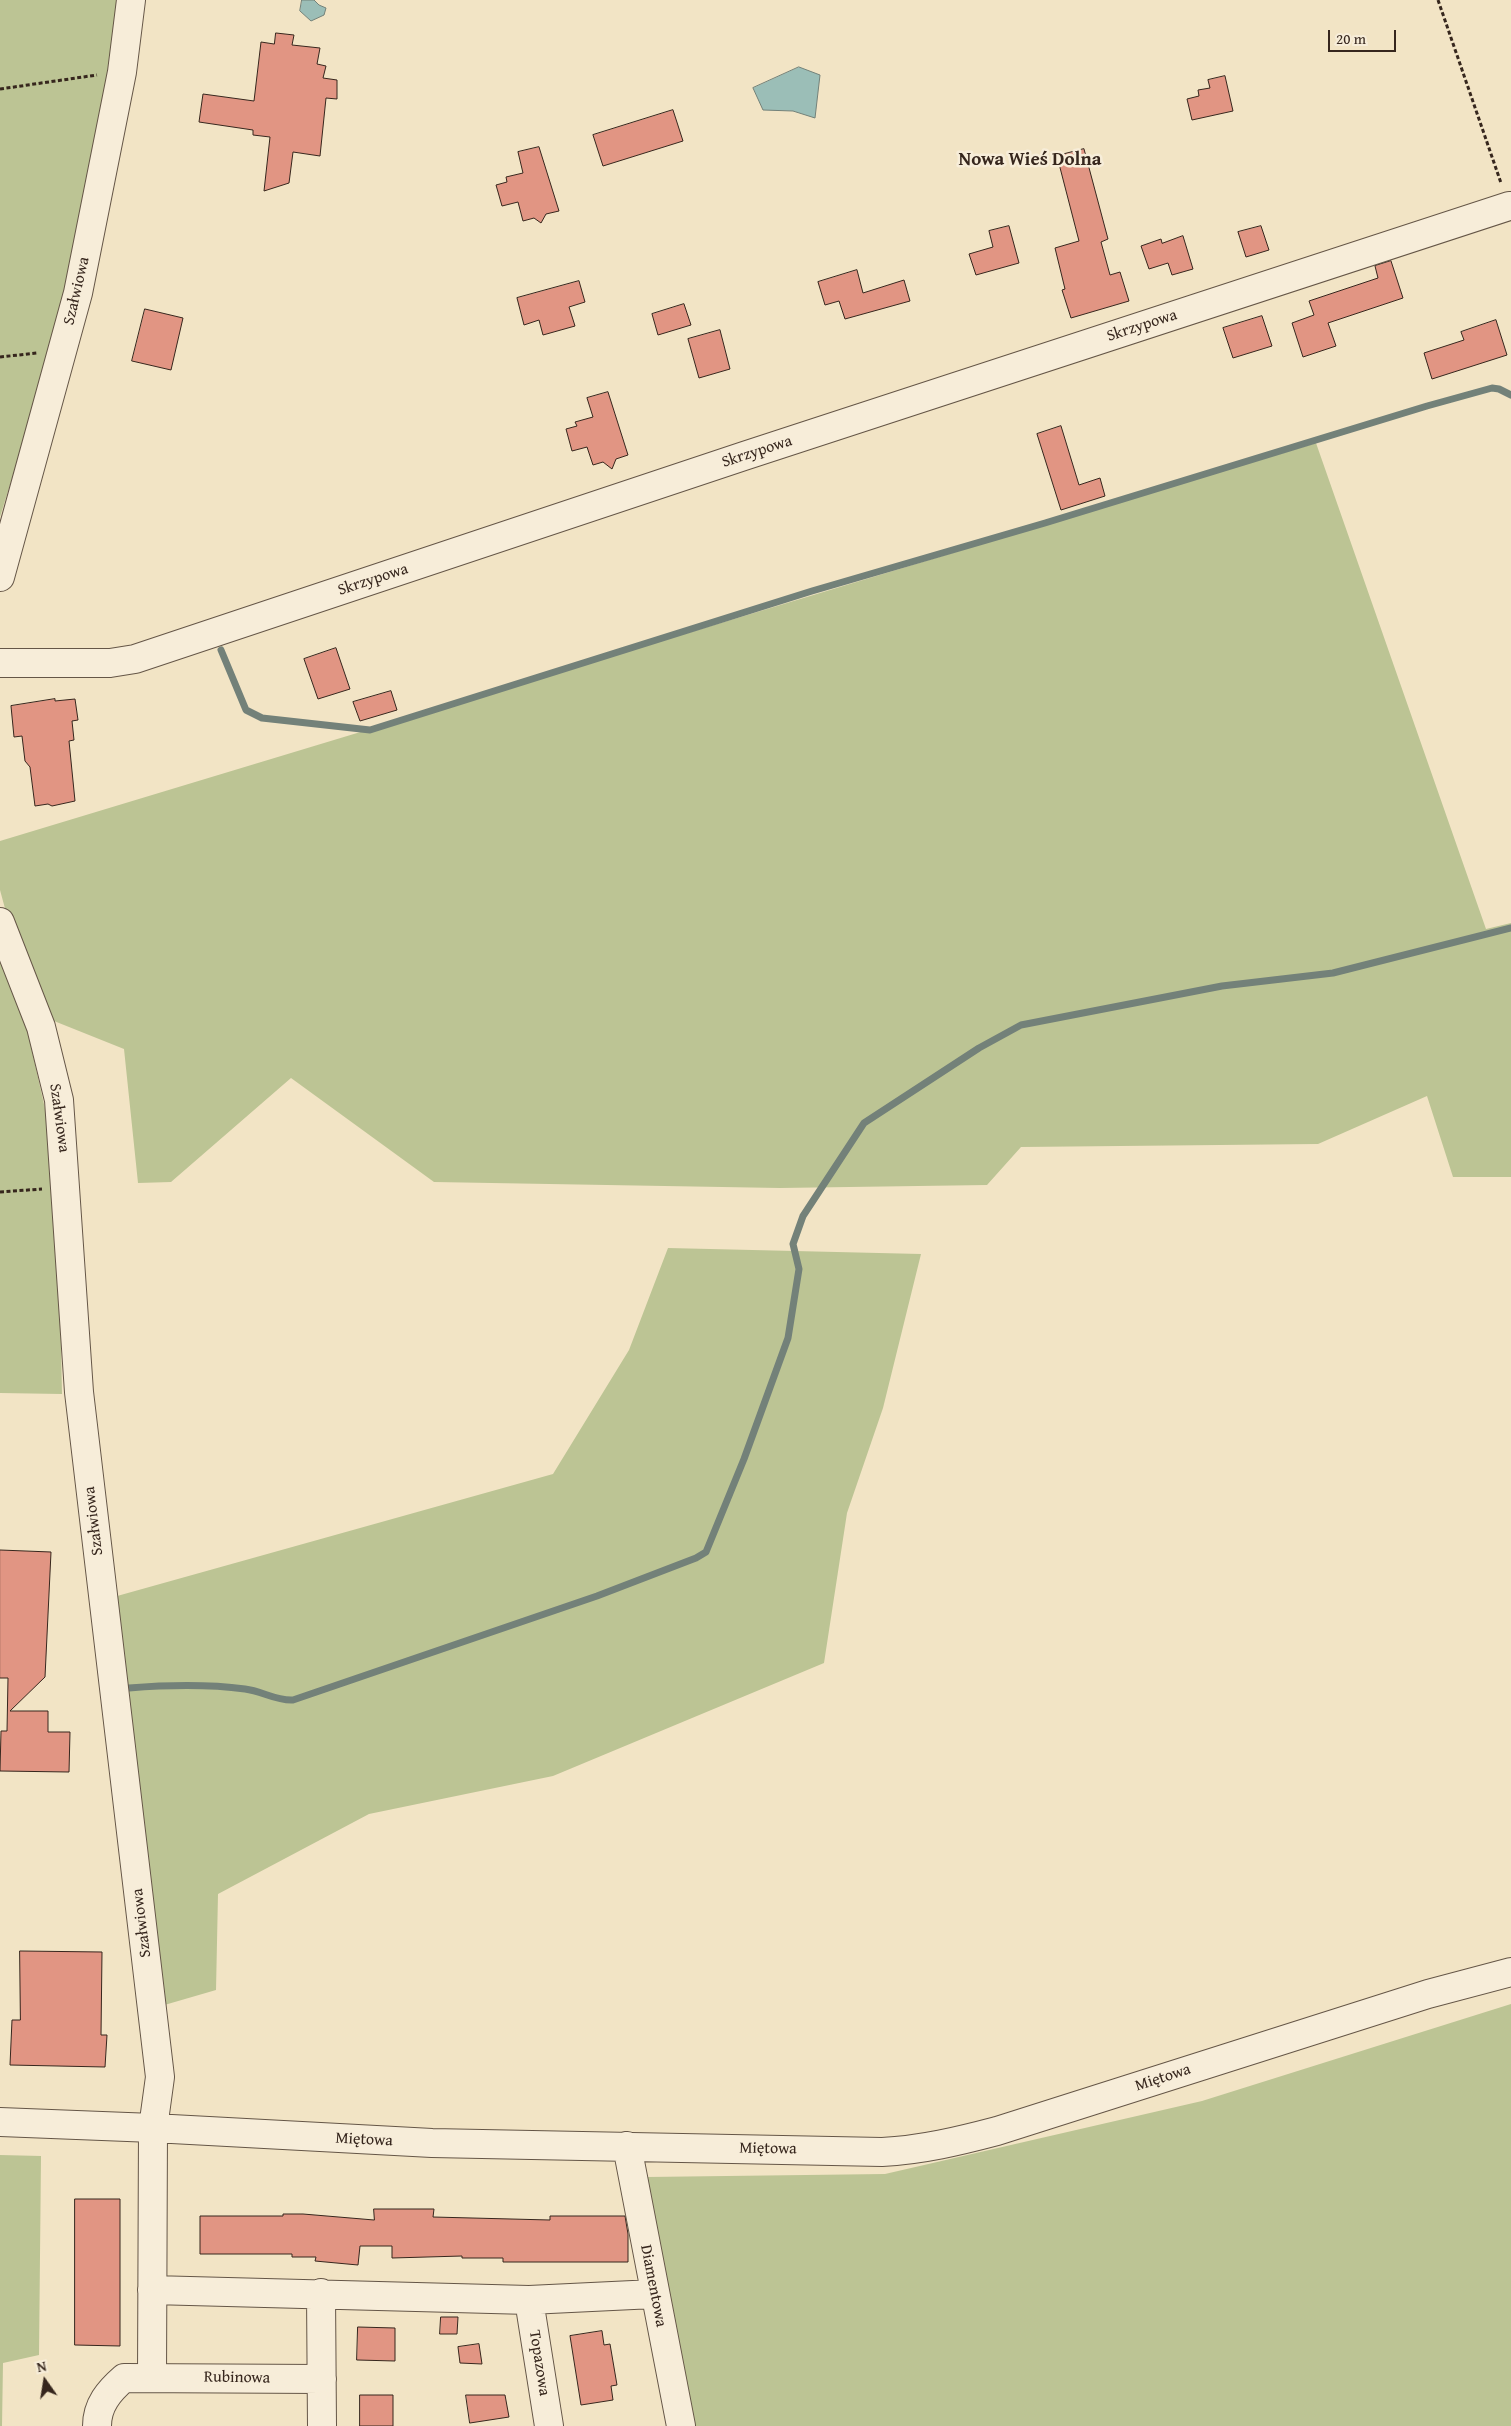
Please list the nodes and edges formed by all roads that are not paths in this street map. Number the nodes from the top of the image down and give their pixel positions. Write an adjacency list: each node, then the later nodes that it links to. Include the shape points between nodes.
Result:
1 (131, 0): 3 (street, Szałwiowa, via 122,72 78,293)
2 (1508, 206): 4 (street, Skrzypowa, via 135,659 110,664)
3 (0, 576)
4 (0, 663)
5 (0, 922): 8 (street, Szałwiowa, via 41,1027 59,1100 79,1392 160,2077)
6 (1511, 1972): 9 (street, Miętowa, via 1428,1994 1007,2128 934,2147 882,2152)
7 (0, 2122): 8 (street, Miętowa)
8 (153, 2128): 9 (street, Miętowa, via 432,2144); 10 (street)
9 (627, 2146): 12 (street, Diamentowa)
10 (152, 2290): 11 (street); 14 (street)
11 (321, 2293): 13 (street); 15 (street)
12 (654, 2294): 13 (street); 19 (street, Diamentowa)
13 (529, 2300): 18 (street, Topazowa)
14 (152, 2377): 15 (street, Rubinowa); 16 (street, Rubinowa, via 124,2378 100,2406)
15 (322, 2379): 17 (street)
16 (97, 2426)
17 (322, 2426)
18 (550, 2426)
19 (681, 2426)

